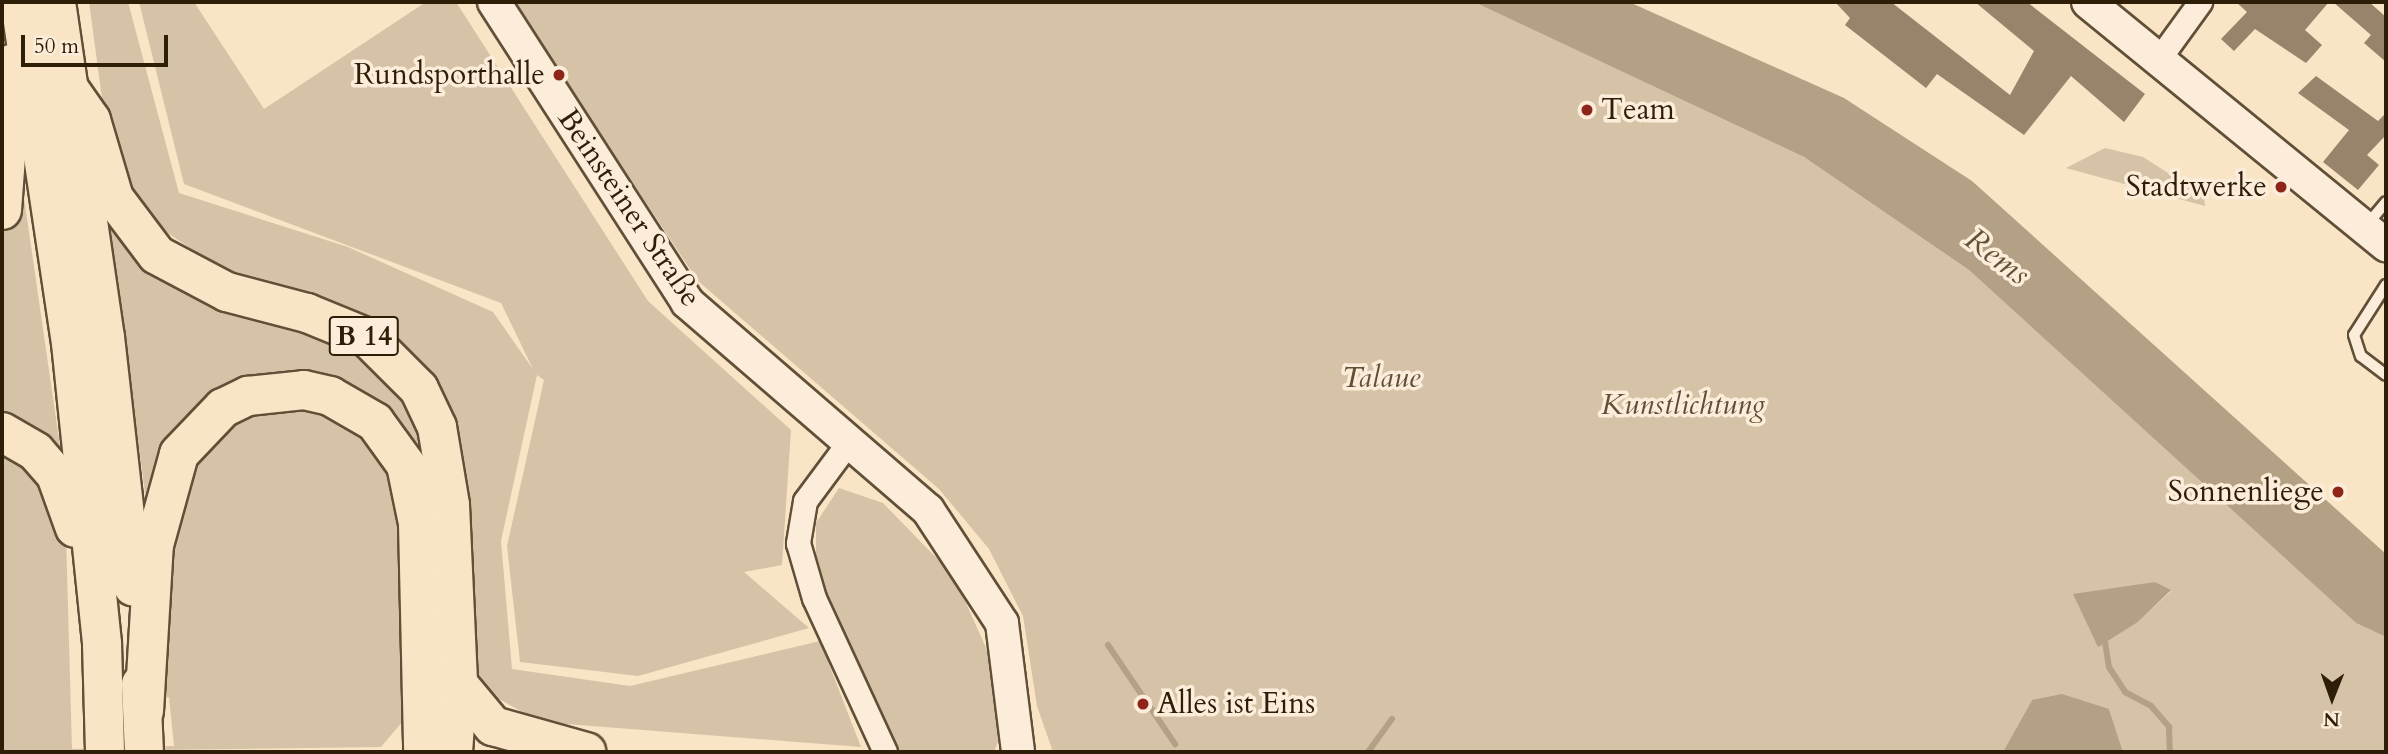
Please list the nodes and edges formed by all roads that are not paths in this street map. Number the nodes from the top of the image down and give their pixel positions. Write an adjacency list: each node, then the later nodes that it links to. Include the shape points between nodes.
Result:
1 (56, 2): 7 (highway)
2 (494, 2): 14 (street, Beinsteiner Straße, via 687,302)
3 (2088, 2): 6 (street)
4 (2200, 2): 6 (street)
5 (21, 12): 9 (highway, via 8,83 10,144); 15 (highway, via 71,343)
6 (2158, 60): 10 (street)
7 (68, 87): 16 (highway, B 14, via 91,120 114,198 157,255 227,292 307,313 368,338 419,389 446,465); 17 (highway, via 121,460)
8 (2386, 202): 10 (lane)
9 (2, 210)
10 (2375, 237)
11 (2386, 285): 12 (lane, via 2354,335 2361,356)
12 (2386, 374)
13 (2, 432): 15 (highway, via 36,452 56,475)
14 (848, 443): 19 (street, Beinsteiner Straße, via 928,510 1002,624); 24 (street, via 806,501 798,543 814,598)
15 (100, 622): 18 (highway)
16 (458, 684): 22 (highway, B 14); 23 (highway, via 493,726)
17 (144, 710): 20 (highway); 21 (highway, B 14, via 158,518 168,479 195,432 223,408 276,390 330,396 354,407 393,442 414,491)
18 (105, 745)
19 (1023, 746)
20 (144, 752)
21 (423, 752)
22 (453, 752)
23 (586, 752)
24 (885, 752)

